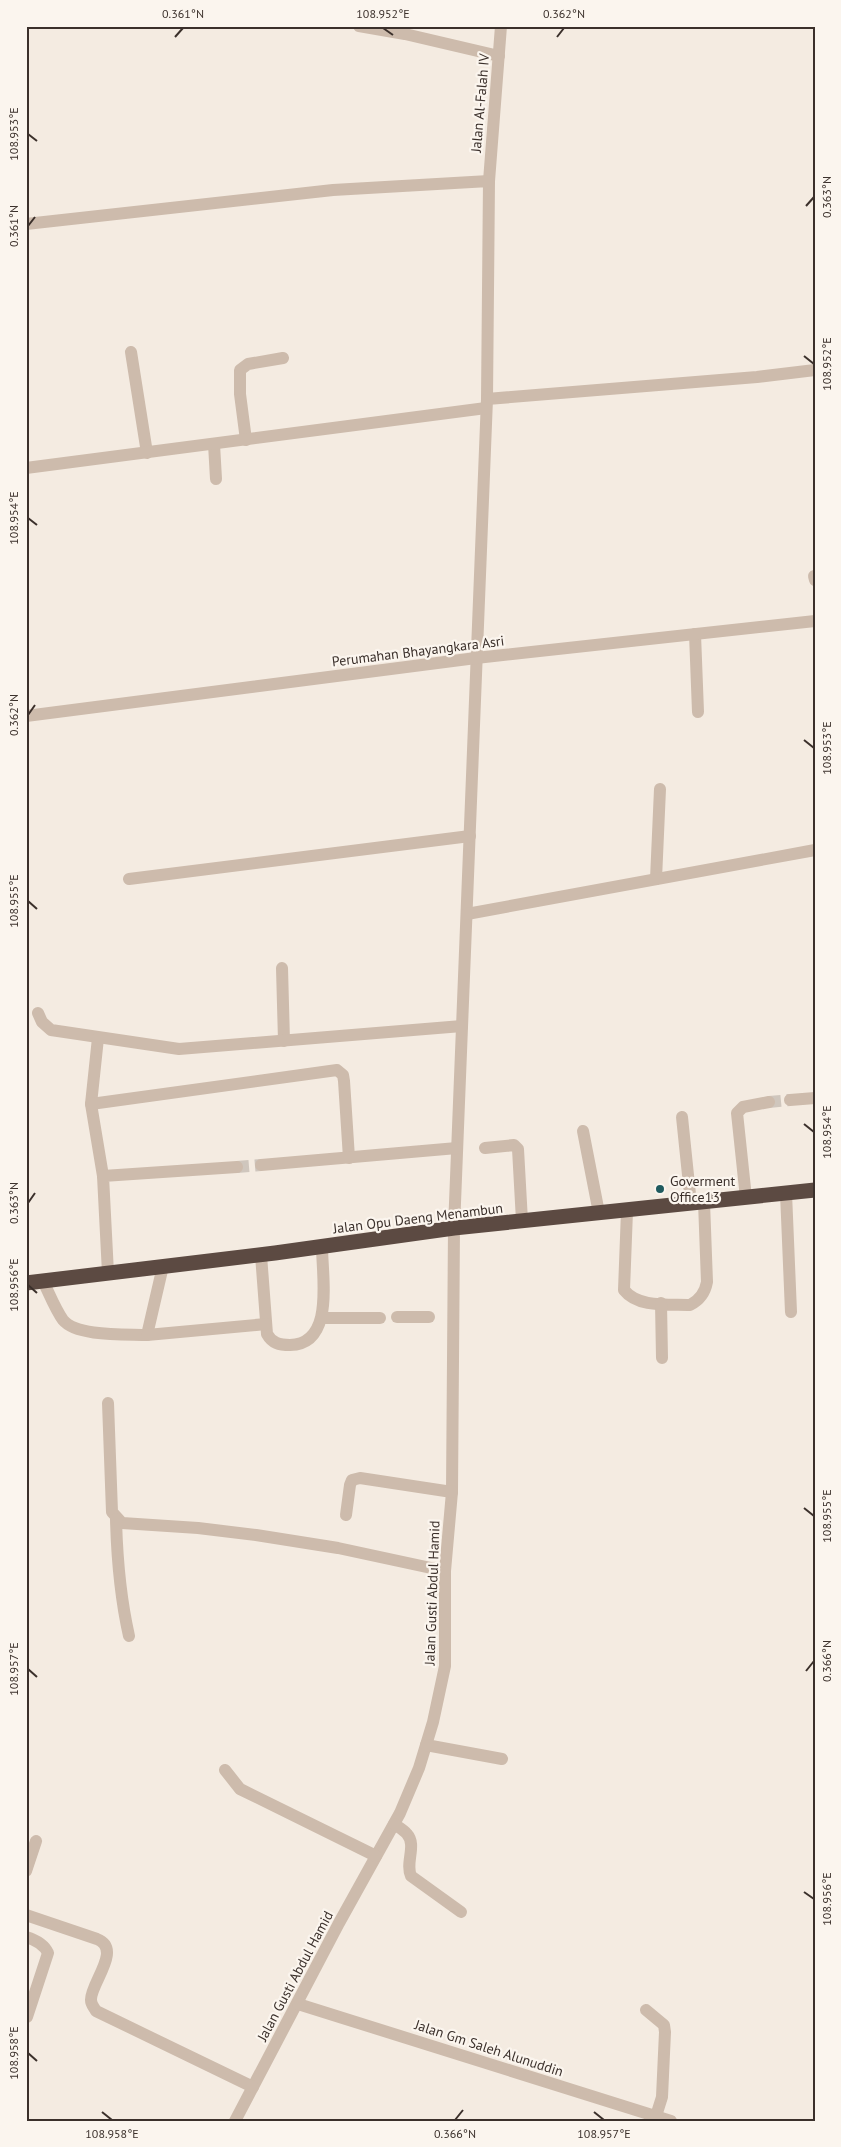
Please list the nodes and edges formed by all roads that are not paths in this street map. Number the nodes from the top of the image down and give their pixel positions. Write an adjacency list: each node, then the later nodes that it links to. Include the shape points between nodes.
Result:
1 (359, 26): 3 (street)
2 (500, 26): 3 (street, Jalan Al-Falah IV)
3 (499, 56): 4 (street, Jalan Al-Falah IV)
4 (489, 181): 5 (street, via 333,190); 9 (street, Jalan Al-Falah IV)
5 (26, 224)
6 (131, 352): 12 (street)
7 (283, 358): 10 (street, via 248,364 240,370)
8 (815, 370): 9 (street)
9 (487, 403): 10 (street); 19 (street, Jalan Al-Falah IV)
10 (246, 440): 11 (street)
11 (214, 444): 12 (street); 14 (street)
12 (147, 453): 13 (street)
13 (26, 468)
14 (216, 479)
15 (814, 576): 16 (street)
16 (815, 580)
17 (815, 620): 18 (street, Perumahan Bhayangkara Asri)
18 (695, 634): 19 (street, Perumahan Bhayangkara Asri); 20 (street)
19 (476, 658): 21 (street, Perumahan Bhayangkara Asri); 23 (street, Jalan Gusti Abdul Hamid)
20 (698, 712)
21 (26, 716)
22 (660, 789): 26 (street)
23 (470, 836): 25 (street); 27 (street, Jalan Gusti Abdul Hamid)
24 (815, 850): 26 (street)
25 (129, 878)
26 (656, 879): 27 (street)
27 (467, 914): 30 (street, Jalan Gusti Abdul Hamid)
28 (282, 968): 32 (street)
29 (38, 1012): 31 (street, via 42,1022 51,1030)
30 (462, 1026): 32 (street); 39 (street, Jalan Gusti Abdul Hamid)
31 (98, 1038): 32 (street, via 179,1049); 36 (street)
32 (284, 1041)
33 (815, 1098): 34 (street)
34 (790, 1100)
35 (769, 1102): 47 (street, via 743,1107 737,1114)
36 (91, 1104): 41 (street, via 337,1070 344,1081); 44 (street)
37 (682, 1117): 48 (street)
38 (583, 1131): 50 (street)
39 (457, 1148): 41 (street); 52 (street, Jalan Gusti Abdul Hamid)
40 (485, 1148): 51 (street, via 514,1145 518,1150)
41 (349, 1158): 42 (street)
42 (261, 1165)
43 (237, 1167): 44 (street)
44 (103, 1176): 56 (street)
45 (815, 1190): 46 (highway, Jalan Opu Daeng Menambun)
46 (786, 1193): 47 (highway, Jalan Opu Daeng Menambun); 60 (street)
47 (746, 1198): 48 (highway, Jalan Opu Daeng Menambun)
48 (698, 1203): 49 (highway, Jalan Opu Daeng Menambun); 59 (street, via 707,1282 705,1292 690,1305)
49 (627, 1211): 50 (highway, Jalan Opu Daeng Menambun); 59 (street, via 624,1290 639,1301)
50 (599, 1213): 51 (highway, Jalan Opu Daeng Menambun)
51 (522, 1221): 52 (highway, Jalan Opu Daeng Menambun)
52 (454, 1228): 53 (highway, Jalan Opu Daeng Menambun); 69 (street, Jalan Gusti Abdul Hamid)
53 (322, 1246): 54 (highway, Jalan Opu Daeng Menambun); 63 (street)
54 (261, 1254): 55 (highway, Jalan Opu Daeng Menambun); 65 (street)
55 (163, 1266): 56 (highway, Jalan Opu Daeng Menambun); 66 (street)
56 (108, 1273): 57 (highway, Jalan Opu Daeng Menambun)
57 (43, 1281): 58 (highway, Jalan Opu Daeng Menambun); 66 (street, via 64,1320 72,1326 84,1331)
58 (26, 1283)
59 (661, 1303): 67 (street)
60 (791, 1312)
61 (397, 1317): 62 (street)
62 (429, 1317)
63 (322, 1318): 64 (street); 65 (street, via 307,1341 294,1345 270,1340)
64 (380, 1318)
65 (266, 1324): 66 (street)
66 (147, 1336)
67 (662, 1358)
68 (108, 1403): 71 (street, via 112,1512)
69 (452, 1492): 70 (street, via 360,1478 352,1480 350,1485); 72 (street, Jalan Gusti Abdul Hamid)
70 (346, 1515)
71 (116, 1519): 72 (street, via 128,1524 256,1535 338,1548); 73 (street, via 120,1598)
72 (445, 1571): 74 (street, Jalan Gusti Abdul Hamid, via 445,1666)
73 (129, 1636)
74 (426, 1745): 75 (street); 77 (street, Jalan Gusti Abdul Hamid)
75 (502, 1759)
76 (225, 1770): 79 (street, via 240,1789)
77 (394, 1824): 79 (street, Jalan Gusti Abdul Hamid); 81 (street, via 408,1834 411,1841 408,1871 411,1876)
78 (36, 1842): 80 (street)
79 (376, 1856): 84 (street, Jalan Gusti Abdul Hamid)
80 (26, 1871)
81 (461, 1912)
82 (26, 1915): 87 (street, via 106,1945 108,1949 103,1967 90,1998 96,2011)
83 (26, 1938): 86 (street, via 46,1947 48,1953)
84 (298, 2004): 87 (street, Jalan Gusti Abdul Hamid); 88 (street, Jalan Gm Saleh Alunuddin)
85 (646, 2010): 88 (street, via 664,2025 665,2032 662,2097)
86 (27, 2017)
87 (253, 2087): 89 (street, Jalan Gusti Abdul Hamid)
88 (652, 2117): 90 (street, Jalan Gm Saleh Alunuddin)
89 (235, 2121)
90 (671, 2121)

